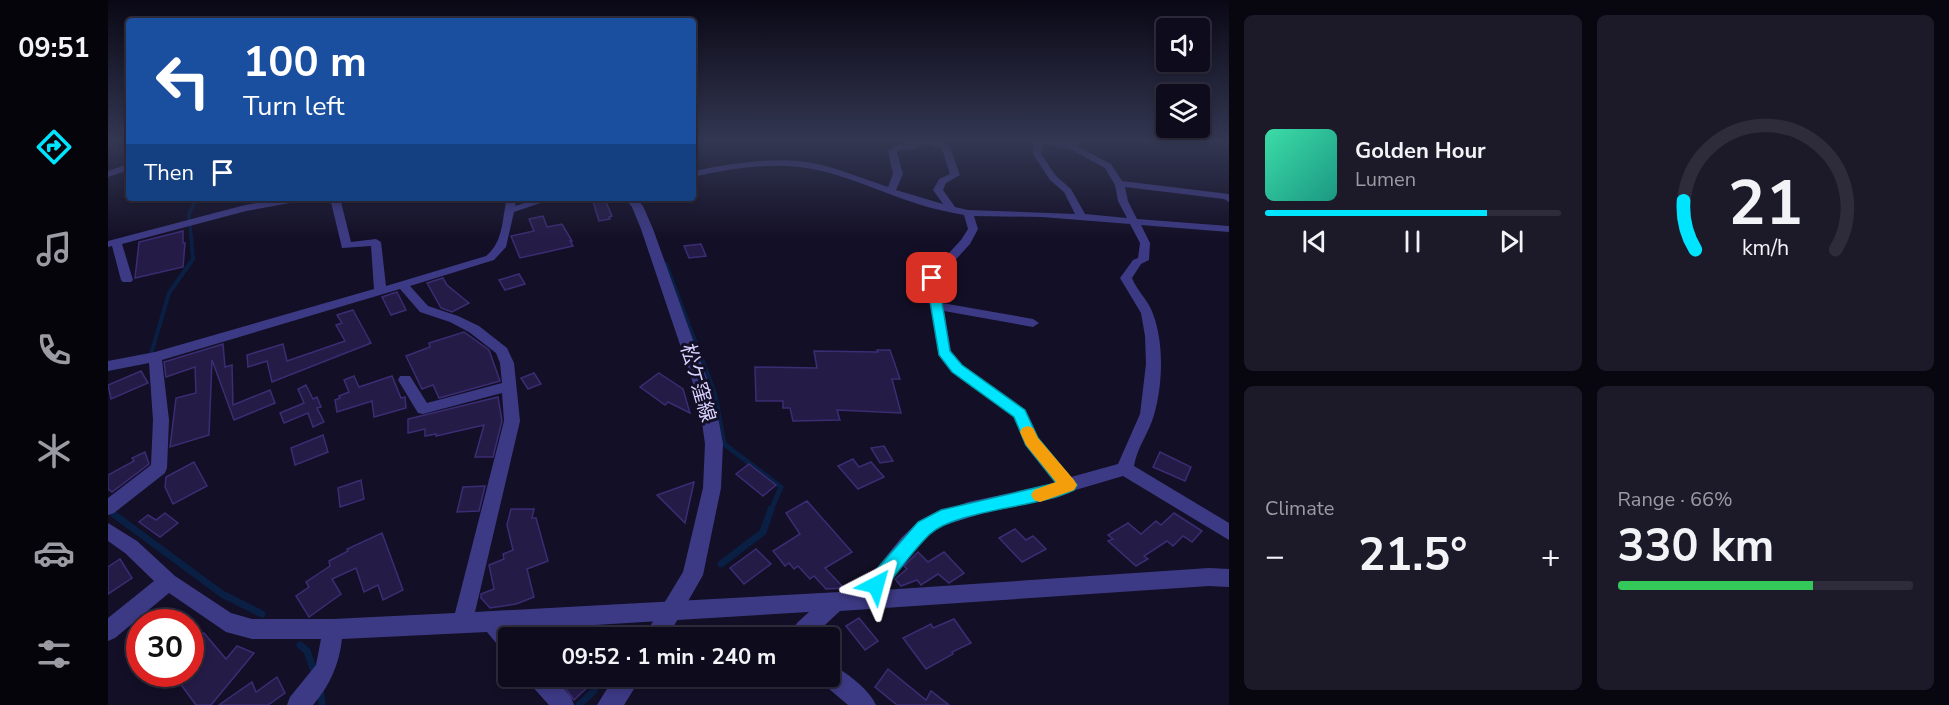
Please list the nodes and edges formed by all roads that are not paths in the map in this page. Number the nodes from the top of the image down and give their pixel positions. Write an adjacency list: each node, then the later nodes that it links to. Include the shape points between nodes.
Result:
1 (837, 173): 7 (street)
2 (898, 173): 7 (street)
3 (954, 173): 14 (street, via 942,181 938,190)
4 (1050, 173): 17 (street, via 1068,191)
5 (1112, 173): 6 (street)
6 (1118, 183): 8 (street); 18 (street)
7 (891, 191): 14 (street)
8 (1229, 199)
9 (284, 201): 20 (street)
10 (336, 201): 23 (street, via 346,246 376,242)
11 (511, 201): 15 (street)
12 (540, 201): 15 (street)
13 (633, 201): 39 (street, 松ケ窪線, via 647,229 702,385 714,444 712,488 693,575)
14 (951, 208): 16 (street)
15 (508, 211): 22 (street, via 498,254)
16 (968, 213): 17 (street); 24 (street, via 973,229 966,242 932,278)
17 (1082, 218): 18 (street)
18 (1132, 222): 19 (street); 30 (street, via 1145,248 1143,260 1126,278 1146,311 1153,339 1147,415 1127,453)
19 (1229, 229)
20 (112, 243): 21 (street)
21 (127, 280)
22 (402, 285): 23 (street); 29 (street, via 424,309 454,318 502,351)
23 (380, 291): 26 (street)
24 (937, 306): 25 (street); 31 (street, via 944,352 957,369 1020,414 1031,441)
25 (1033, 323)
26 (149, 358): 27 (street); 32 (street, via 161,420 159,468)
27 (108, 366)
28 (405, 380): 29 (street, via 423,409)
29 (510, 386): 41 (street, via 512,421)
30 (1125, 469): 31 (street); 34 (street)
31 (1068, 485): 37 (street, via 947,515 924,528 910,542)
32 (108, 508)
33 (108, 531): 36 (street)
34 (1229, 532)
35 (1229, 578): 37 (street)
36 (168, 582): 44 (street, via 226,622 252,629); 46 (street)
37 (864, 599): 38 (street)
38 (836, 602): 39 (street); 43 (street)
39 (669, 612): 40 (street); 42 (street, 松ケ窪線)
40 (492, 622): 41 (street); 45 (street)
41 (462, 624): 44 (street)
42 (660, 627)
43 (808, 627)
44 (333, 629): 51 (street, via 328,666)
45 (498, 630)
46 (108, 631)
47 (840, 684): 53 (street)
48 (547, 687): 50 (street)
49 (622, 687): 52 (street)
50 (561, 704)
51 (298, 705)
52 (609, 705)
53 (865, 705)

